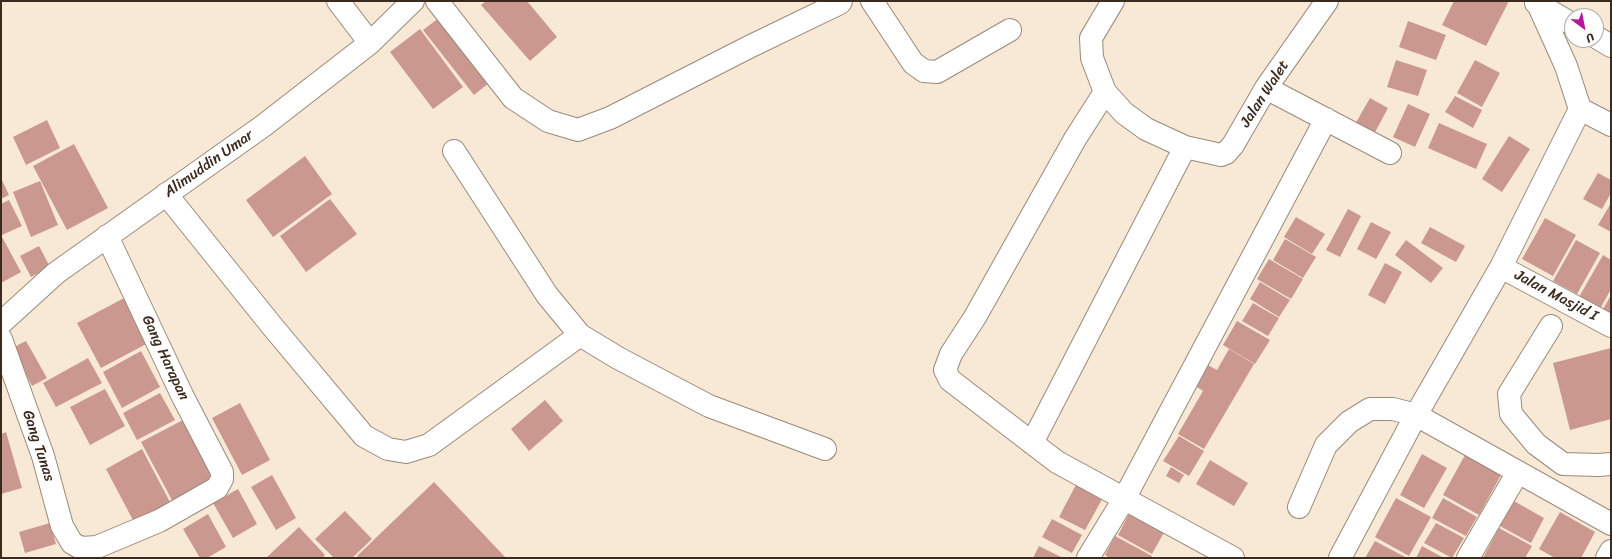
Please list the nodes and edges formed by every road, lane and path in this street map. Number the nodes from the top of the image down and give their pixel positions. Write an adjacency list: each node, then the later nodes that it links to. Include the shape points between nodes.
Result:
1 (338, 1): 11 (street)
2 (413, 1): 11 (street, Alimuddin Umar)
3 (437, 1): 4 (street, via 513,98 548,121 578,130 610,118)
4 (841, 1)
5 (872, 1): 10 (street, via 913,63 924,71 937,72)
6 (1113, 1): 13 (street, via 1091,38 1092,58)
7 (1327, 1): 12 (street, Jalan Walet)
8 (1536, 3): 9 (street); 14 (street, via 1566,66)
9 (1564, 19)
10 (1010, 30)
11 (370, 44): 20 (street, Alimuddin Umar, via 263,126)
12 (1266, 88): 15 (street); 17 (street, Jalan Walet, via 1226,153 1221,155)
13 (1105, 92): 17 (street, via 1124,113 1146,129); 29 (street, via 1075,139 975,317 951,354 945,370 950,380)
14 (1580, 109): 16 (street); 22 (street)
15 (1326, 119): 19 (street); 33 (street)
16 (1611, 125)
17 (1185, 147): 29 (street)
18 (454, 151): 26 (street, via 546,295)
19 (1390, 153)
20 (166, 194): 21 (street, Alimuddin Umar); 26 (street, via 364,436 388,449 406,452 429,445)
21 (107, 236): 23 (street, Alimuddin Umar, via 56,273); 36 (street, Gang Harapan, via 183,398 222,472 222,479 218,488 159,521 97,547)
22 (1501, 266): 25 (street, Jalan Masjid I); 28 (street)
23 (1, 323)
24 (1551, 326): 31 (street, via 1510,394 1511,414 1536,444 1563,464)
25 (1611, 326)
26 (580, 335): 30 (street, via 709,406)
27 (1, 339): 36 (street, Gang Tunas, via 43,456 62,526 72,543)
28 (1416, 415): 32 (street); 34 (street, via 1393,409 1370,409 1349,422 1326,445); 40 (street)
29 (1032, 442): 33 (street, via 1057,462)
30 (825, 449)
31 (1611, 464)
32 (1518, 472): 35 (street); 41 (street)
33 (1124, 499): 38 (street); 39 (street)
34 (1299, 507)
35 (1611, 524)
36 (81, 548)
37 (1611, 551): 42 (street)
38 (1221, 555)
39 (1088, 558)
40 (1340, 558)
41 (1468, 558)
42 (1607, 558)

